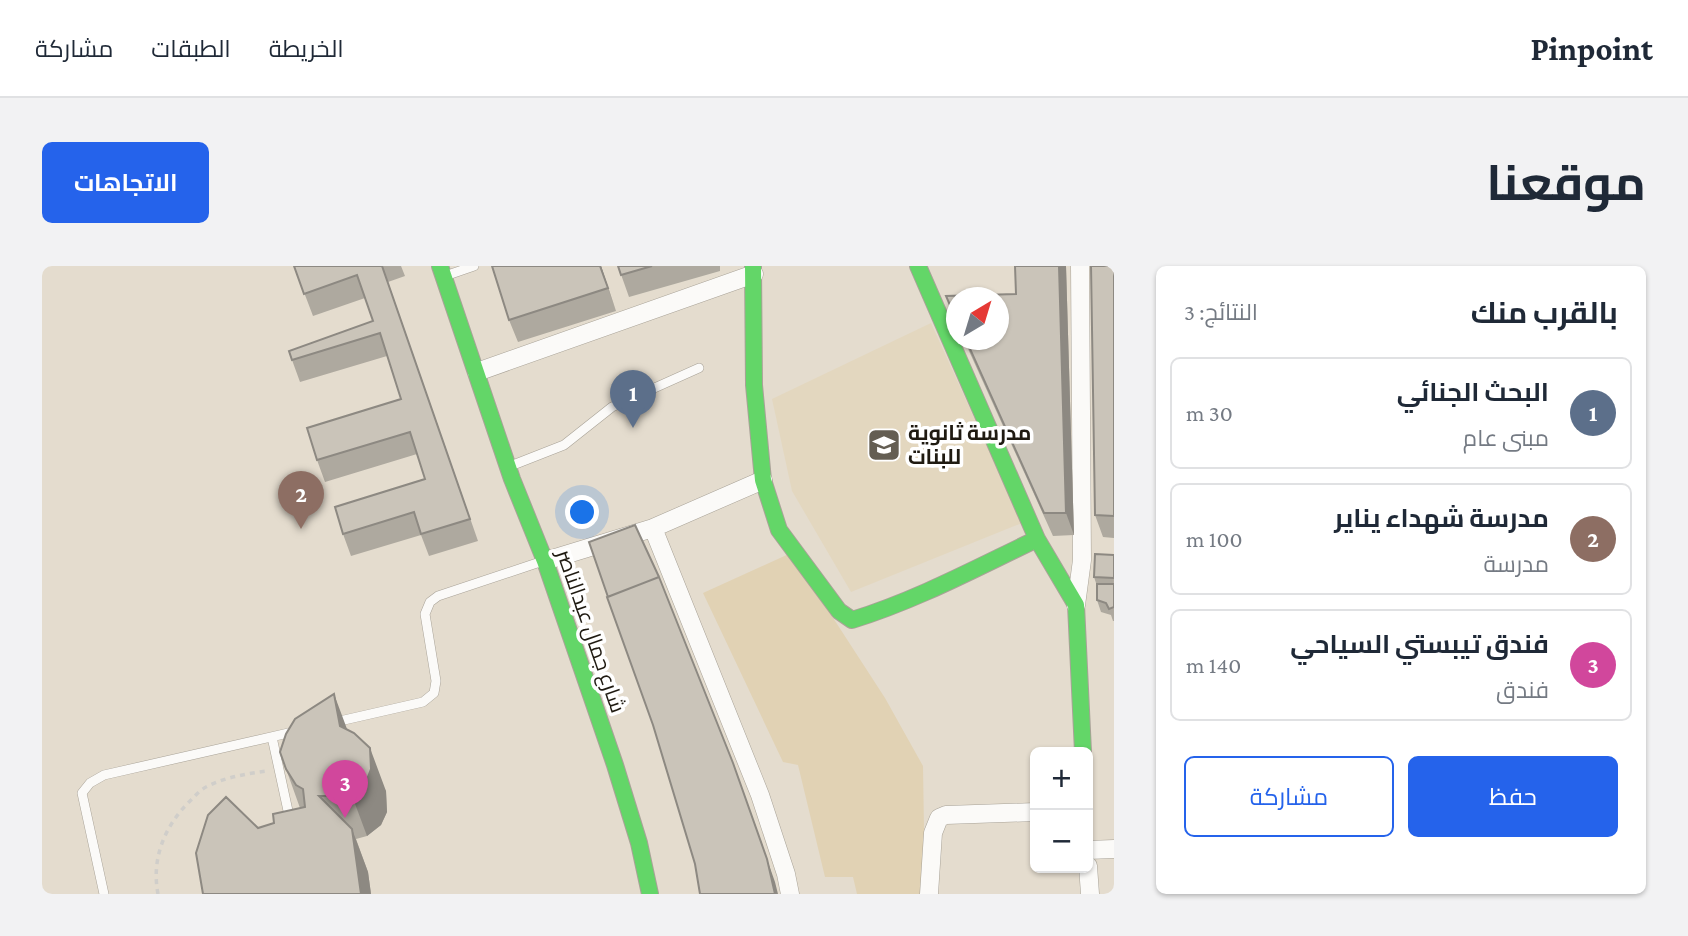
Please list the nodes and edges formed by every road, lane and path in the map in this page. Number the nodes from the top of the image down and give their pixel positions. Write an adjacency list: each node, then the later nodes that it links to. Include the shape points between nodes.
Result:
1 (474, 266): 5 (lane)
2 (918, 266): 11 (street)
3 (1080, 266): 12 (street)
4 (753, 270): 7 (street); 9 (street, via 754,385)
5 (442, 271): 7 (street, شارع جمال عبدالناصر)
6 (699, 368): 8 (lane, via 611,407 564,445)
7 (477, 372): 8 (street, شارع جمال عبدالناصر)
8 (508, 467): 14 (street, شارع جمال عبدالناصر)
9 (763, 480): 10 (street); 11 (street, via 779,530 839,611 852,620 900,603)
10 (653, 528): 14 (street); 29 (street, via 760,795)
11 (1037, 539): 15 (street)
12 (1082, 560): 13 (street); 15 (street)
13 (1103, 560)
14 (545, 561): 16 (lane, via 430,602 425,614 436,681 434,693 423,702); 28 (street, شارع جمال عبدالناصر, via 615,765)
15 (1076, 605): 19 (street)
16 (322, 725)
17 (309, 728): 18 (lane)
18 (272, 737): 20 (lane); 26 (lane, via 104,775 90,783 82,793)
19 (1083, 747)
20 (279, 769): 22 (lane); 27 (path, via 241,774 205,787 177,814 160,845 155,880)
21 (1030, 812): 30 (street, via 939,818 933,832)
22 (292, 829)
23 (1114, 849): 24 (street)
24 (1093, 850)
25 (1088, 873): 31 (street)
26 (104, 894)
27 (158, 894)
28 (650, 894)
29 (790, 894)
30 (929, 894)
31 (1090, 894)

